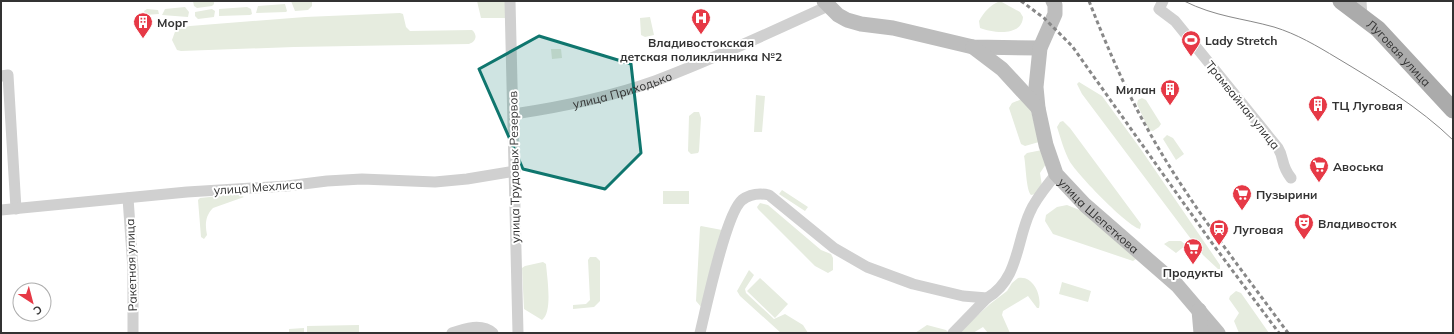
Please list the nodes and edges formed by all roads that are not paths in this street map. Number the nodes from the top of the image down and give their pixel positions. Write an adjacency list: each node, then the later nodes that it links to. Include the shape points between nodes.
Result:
1 (510, 1): 11 (street, улица Трудовых Резервов)
2 (1053, 1): 7 (main road, улица Шепеткова, via 1055,14)
3 (1163, 1): 14 (street, Трамвайная улица, via 1159,9 1175,21 1278,148 1282,155 1282,165)
4 (826, 4): 6 (main road, улица Приходько, via 847,20); 11 (street, улица Приходько, via 655,80 596,98)
5 (1352, 6): 10 (main road, Луговая улица)
6 (973, 47): 7 (main road, улица Приходько); 9 (main road, улица Приходько, via 1002,69)
7 (1040, 48): 9 (main road, улица Шепеткова, via 1036,87)
8 (5, 75): 16 (street)
9 (1038, 108): 13 (main road, улица Шепеткова, via 1046,145)
10 (1453, 110)
11 (514, 114): 12 (street, улица Трудовых Резервов)
12 (515, 171): 15 (street, улица Мехлиса, via 435,182 362,179); 23 (street, улица Трудовых Резервов)
13 (1056, 174): 18 (street, via 1030,212 1014,265 1001,287); 19 (main road, улица Шепеткова, via 1085,205 1177,285)
14 (1291, 178)
15 (128, 198): 16 (street, улица Мехлиса); 20 (street, Ракетная улица, via 133,269)
16 (16, 209): 17 (street, улица Мехлиса)
17 (1, 210)
18 (987, 298): 24 (street, via 963,296 914,284 867,267 834,248 769,195 757,194 742,200 729,224); 25 (street)
19 (1199, 310): 26 (main road); 27 (main road, улица Шепеткова)
20 (133, 333)
21 (452, 333): 22 (street, via 465,328 484,327)
22 (493, 333)
23 (518, 333)
24 (700, 333)
25 (953, 333)
26 (1200, 333)
27 (1218, 333)

